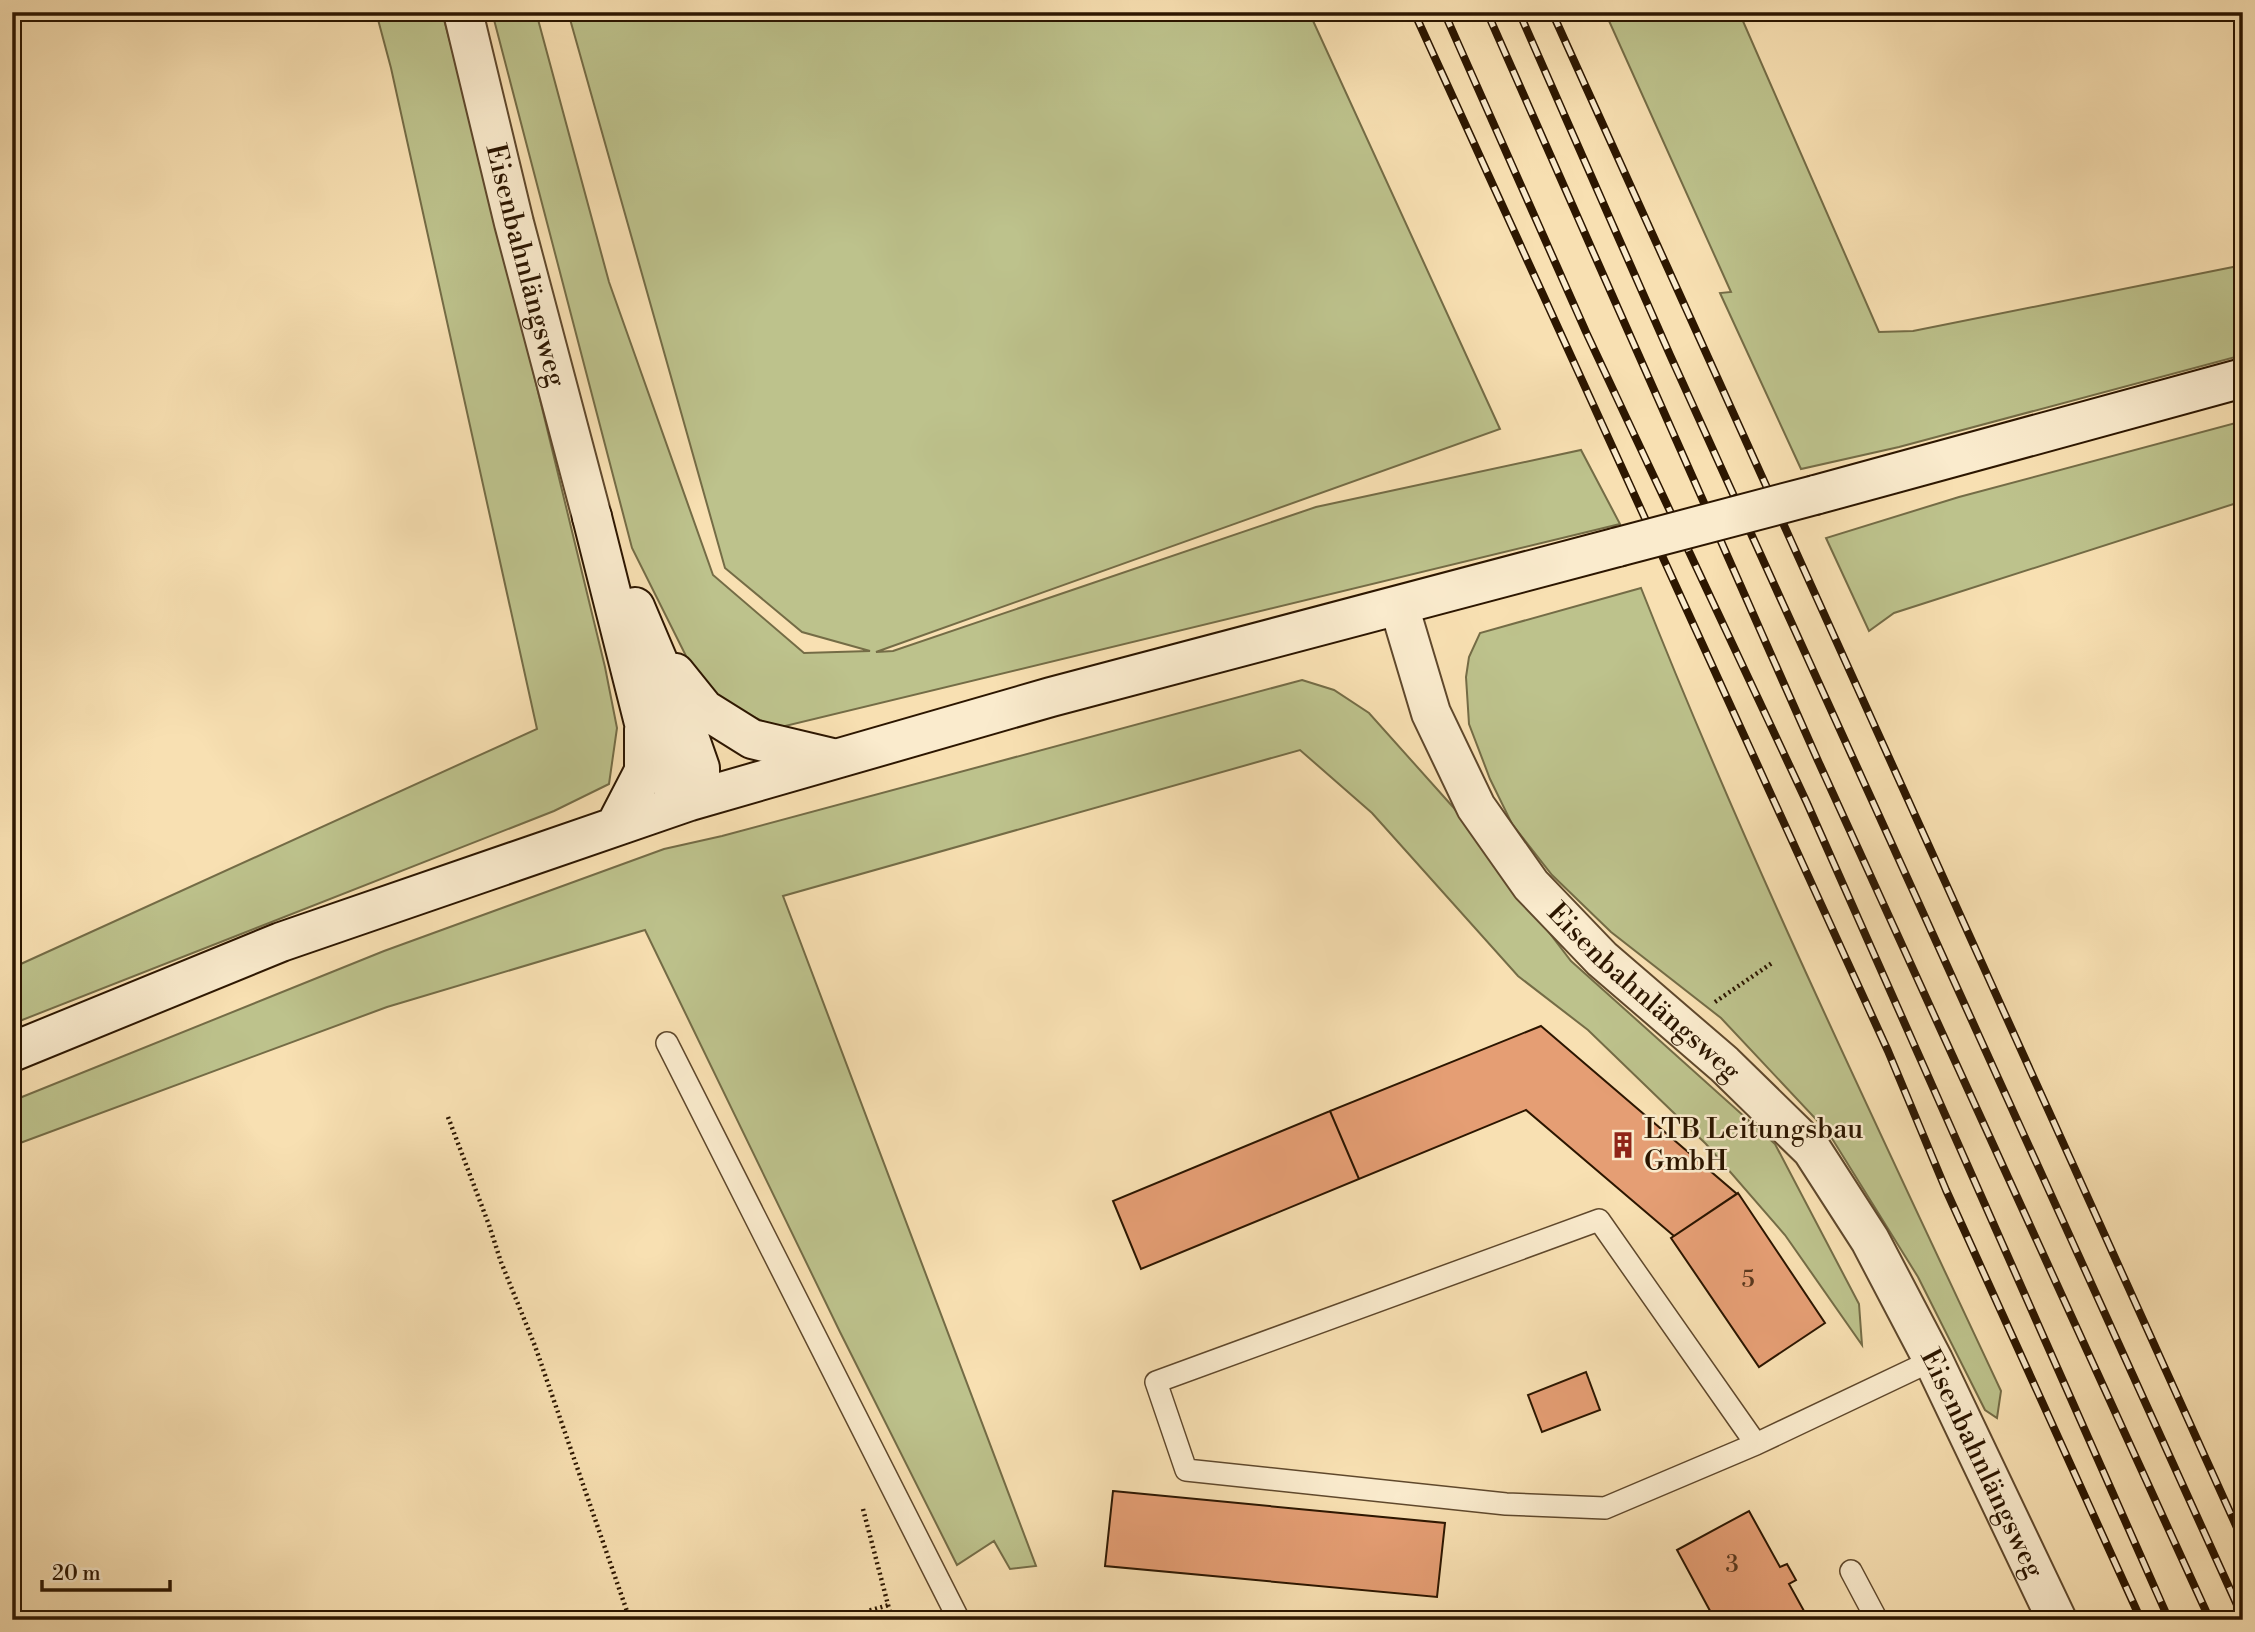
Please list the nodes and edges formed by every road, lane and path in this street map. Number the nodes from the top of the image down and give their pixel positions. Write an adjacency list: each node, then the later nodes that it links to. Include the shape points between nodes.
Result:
1 (463, 12): 3 (street, Eisenbahnlängsweg)
2 (2243, 379): 4 (street, bridge)
3 (592, 517): 5 (street); 6 (street)
4 (1399, 606): 7 (street); 15 (street, Eisenbahnlängsweg, via 1431,713 1476,807 1531,885 1602,959 1724,1064 1812,1150 1870,1240)
5 (635, 607): 7 (street, via 672,668 704,709 752,739); 8 (street, via 700,768 700,781)
6 (644, 723): 8 (street, via 671,784); 9 (street, via 644,771)
7 (834, 759): 8 (street)
8 (690, 801): 9 (street)
9 (616, 825): 13 (street, via 281,942)
10 (1772, 963): 11 (path)
11 (1711, 1005)
12 (667, 1043): 21 (lane)
13 (12, 1052)
14 (448, 1117): 19 (path, via 539,1356)
15 (1933, 1360): 16 (lane); 23 (street, Eisenbahnlängsweg)
16 (1756, 1444): 16 (lane, via 1599,1220 1156,1382 1186,1470 1478,1501 1605,1508)
17 (1850, 1570): 22 (lane)
18 (889, 1605): 20 (path)
19 (630, 1620)
20 (850, 1620)
21 (959, 1620)
22 (1877, 1620)
23 (2057, 1620)

